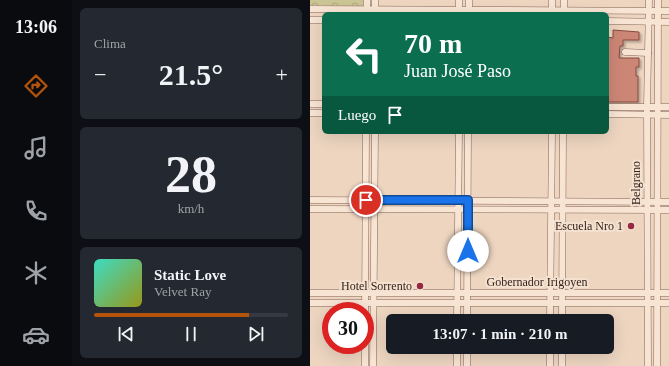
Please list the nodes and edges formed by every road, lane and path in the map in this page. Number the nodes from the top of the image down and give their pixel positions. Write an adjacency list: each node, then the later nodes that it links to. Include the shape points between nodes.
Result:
1 (367, 0): 13 (street)
2 (375, 0): 14 (street)
3 (459, 0): 15 (street)
4 (469, 0): 16 (street)
5 (552, 0): 17 (street)
6 (564, 0): 18 (street)
7 (649, 0): 10 (street, Belgrano)
8 (658, 0): 11 (street, Belgrano)
9 (310, 9): 13 (street)
10 (649, 10): 11 (street); 18 (street); 22 (street, Belgrano)
11 (658, 10): 12 (street); 23 (street, Belgrano)
12 (669, 10)
13 (367, 11): 14 (street)
14 (375, 11): 15 (street)
15 (459, 12): 16 (street)
16 (469, 12): 17 (street)
17 (552, 12): 18 (street)
18 (564, 12)
19 (310, 20): 20 (street)
20 (322, 20)
21 (609, 21): 22 (street)
22 (649, 22): 23 (street); 26 (street, Belgrano)
23 (658, 22): 24 (street); 31 (street, Belgrano)
24 (669, 22)
25 (625, 52): 26 (street)
26 (648, 52): 30 (street, Belgrano)
27 (310, 104): 28 (street)
28 (322, 104)
29 (609, 107): 30 (street)
30 (647, 107): 31 (street); 36 (street, Belgrano)
31 (657, 107): 32 (street); 37 (street, Belgrano)
32 (669, 107)
33 (310, 113): 34 (street)
34 (322, 113)
35 (609, 114): 36 (street)
36 (647, 114): 37 (street); 52 (street, Belgrano)
37 (658, 115): 38 (street); 53 (street, Belgrano)
38 (669, 115)
39 (366, 134): 46 (street)
40 (375, 134): 47 (street)
41 (458, 134): 48 (street)
42 (468, 134): 49 (street)
43 (552, 134): 50 (street)
44 (563, 134): 51 (street)
45 (310, 200): 46 (street)
46 (366, 200): 47 (street); 56 (street)
47 (374, 200): 48 (street); 57 (street)
48 (458, 200): 49 (street); 58 (street)
49 (468, 200): 50 (street); 59 (street)
50 (551, 201): 51 (street); 60 (street)
51 (563, 201): 52 (street); 61 (street)
52 (647, 202): 53 (street); 62 (street, Belgrano)
53 (657, 202): 54 (street); 63 (street, Belgrano)
54 (669, 202)
55 (310, 209): 56 (street)
56 (366, 209): 57 (street); 66 (street)
57 (374, 209): 58 (street); 67 (street)
58 (458, 209): 59 (street); 68 (street)
59 (468, 209): 60 (street); 69 (street)
60 (551, 210): 61 (street); 70 (street)
61 (563, 210): 62 (street); 71 (street)
62 (647, 210): 63 (street); 72 (street, Belgrano)
63 (657, 210): 64 (street); 73 (street, Belgrano)
64 (669, 210)
65 (310, 293): 66 (street, Gobernador Irigoyen)
66 (365, 293): 67 (street, Gobernador Irigoyen); 75 (street)
67 (374, 293): 68 (street, Gobernador Irigoyen); 76 (street)
68 (458, 293): 69 (street, Gobernador Irigoyen); 80 (street)
69 (467, 293): 70 (street, Gobernador Irigoyen); 81 (street)
70 (551, 293): 71 (street, Gobernador Irigoyen); 82 (street)
71 (562, 293): 72 (street, Gobernador Irigoyen); 83 (street)
72 (648, 293): 73 (street, Gobernador Irigoyen); 84 (street, Belgrano)
73 (658, 293): 74 (street, Gobernador Irigoyen); 85 (street, Belgrano)
74 (669, 293)
75 (365, 302)
76 (374, 302)
77 (310, 303): 78 (street, Gobernador Irigoyen)
78 (322, 303)
79 (374, 303): 80 (street, Gobernador Irigoyen)
80 (457, 303): 81 (street, Gobernador Irigoyen); 87 (street)
81 (467, 303): 82 (street, Gobernador Irigoyen); 88 (street)
82 (550, 303): 83 (street, Gobernador Irigoyen); 89 (street)
83 (562, 303): 84 (street, Gobernador Irigoyen); 90 (street)
84 (648, 303): 85 (street, Gobernador Irigoyen); 103 (street, Belgrano)
85 (658, 303): 86 (street, Gobernador Irigoyen); 104 (street, Belgrano)
86 (669, 303)
87 (457, 314)
88 (467, 314)
89 (550, 314)
90 (562, 314)
91 (365, 354): 97 (street)
92 (373, 354): 98 (street)
93 (457, 354): 99 (street)
94 (467, 354): 100 (street)
95 (550, 354): 101 (street)
96 (562, 354): 102 (street)
97 (365, 366)
98 (373, 366)
99 (457, 366)
100 (467, 366)
101 (550, 366)
102 (562, 366)
103 (648, 366)
104 (657, 366)

